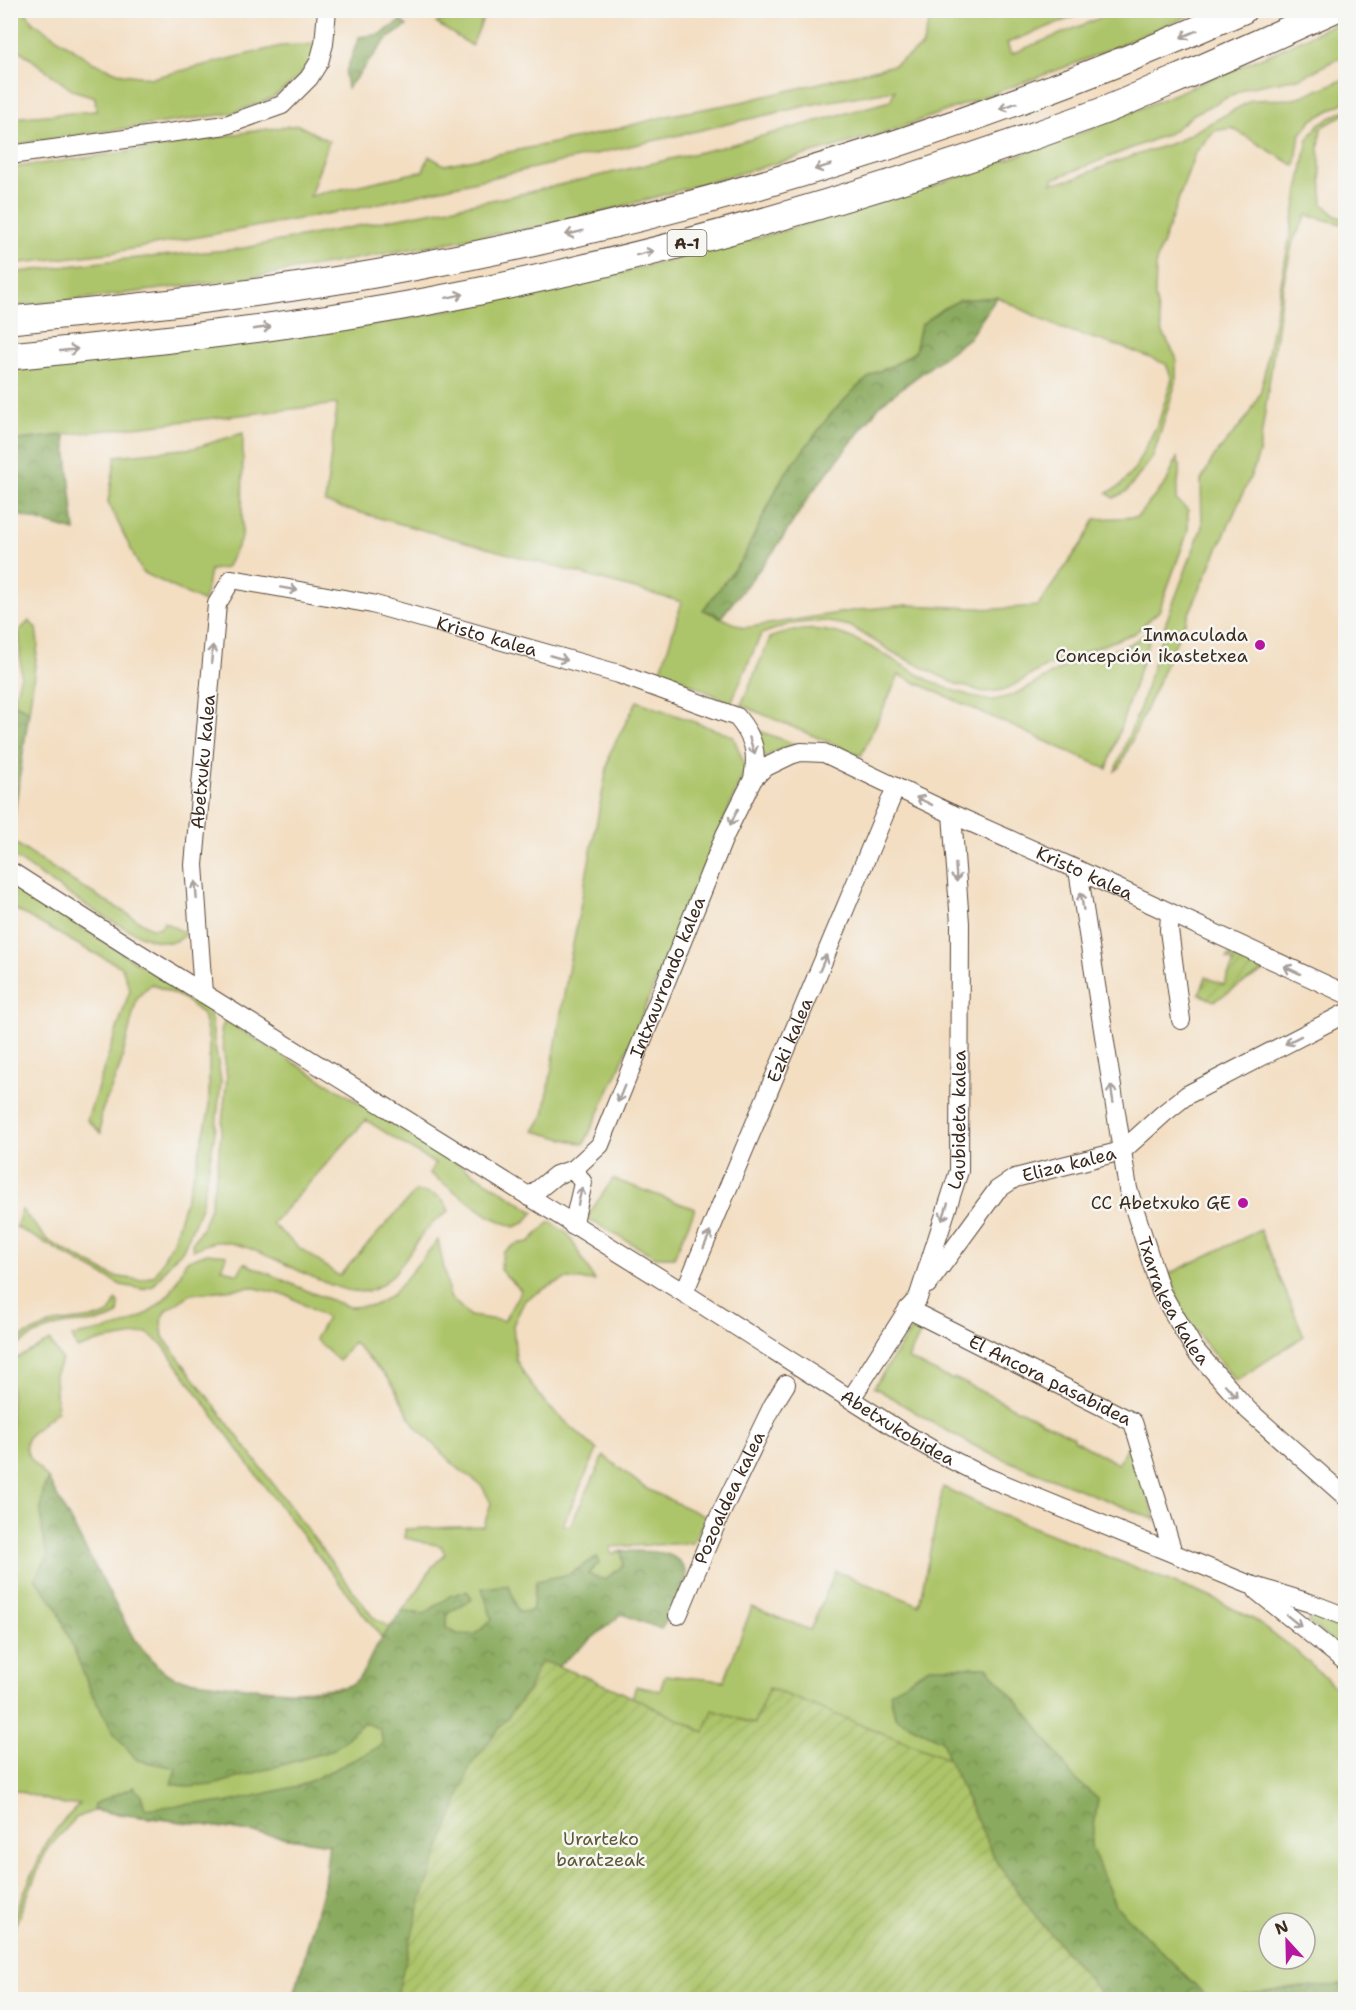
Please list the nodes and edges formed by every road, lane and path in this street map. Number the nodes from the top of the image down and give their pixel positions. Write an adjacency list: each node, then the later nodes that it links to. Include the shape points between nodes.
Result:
1 (327, 10): 4 (street, via 319,62 282,105 226,124)
2 (1243, 10): 5 (highway, A-1, one-way to 5, via 1079,80 981,116 761,186 660,213 539,242 307,285 167,305)
3 (1332, 10): 6 (highway, A-1, one-way to 3, via 323,319 468,293 693,242 876,188 1095,114)
4 (10, 155)
5 (10, 320)
6 (10, 356)
7 (232, 579): 8 (street, Kristo kalea, one-way to 8, via 372,604 619,675); 16 (street, Abetxuku kalea, one-way to 7, via 194,866 216,604)
8 (736, 717): 10 (street, Intxaurrondo kalea, one-way to 10, via 755,747)
9 (824, 753): 10 (street, Intxaurrondo kalea, via 791,755); 11 (street, Kristo kalea)
10 (753, 778): 21 (street, Intxaurrondo kalea, one-way to 21, via 725,835 600,1145)
11 (896, 787): 12 (street, Kristo kalea, one-way to 11); 24 (street, Ezki kalea, one-way to 11)
12 (952, 814): 13 (street, Kristo kalea); 25 (street, Laubideta kalea, one-way to 25, via 960,923 959,1171)
13 (1078, 870): 15 (street, Kristo kalea); 20 (street, Txarrakea kalea, one-way to 13)
14 (10, 871): 16 (street, Abetxukobidea)
15 (1170, 913): 17 (street, Kristo kalea, one-way to 15); 19 (street)
16 (203, 993): 22 (street, Abetxukobidea)
17 (1346, 994)
18 (1346, 1013): 20 (street, Eliza kalea, one-way to 20, via 1187,1095)
19 (1181, 1020)
20 (1122, 1151): 25 (street, Eliza kalea, via 1015,1178 997,1190); 28 (street, Txarrakea kalea, one-way to 28, via 1128,1189 1161,1292 1195,1350 1248,1410)
21 (574, 1169): 22 (street, Intxaurrondo kalea, via 556,1175); 23 (street, one-way to 21, via 583,1183)
22 (529, 1197): 23 (street, Abetxukobidea)
23 (573, 1226): 24 (street, Abetxukobidea)
24 (684, 1293): 27 (street, Abetxukobidea)
25 (913, 1303): 27 (street, Laubideta kalea); 29 (street, El Ancora pasabidea, via 1133,1422)
26 (786, 1384): 31 (street, Pozoaldea kalea, via 719,1517)
27 (851, 1400): 29 (street, Abetxukobidea, via 930,1449 984,1476)
28 (1346, 1497)
29 (1173, 1553): 30 (street, Abetxukobidea)
30 (1248, 1584): 32 (street, Abetxukobidea); 33 (street, Abetxukobidea, one-way to 33)
31 (678, 1615)
32 (1346, 1617)
33 (1346, 1662)

